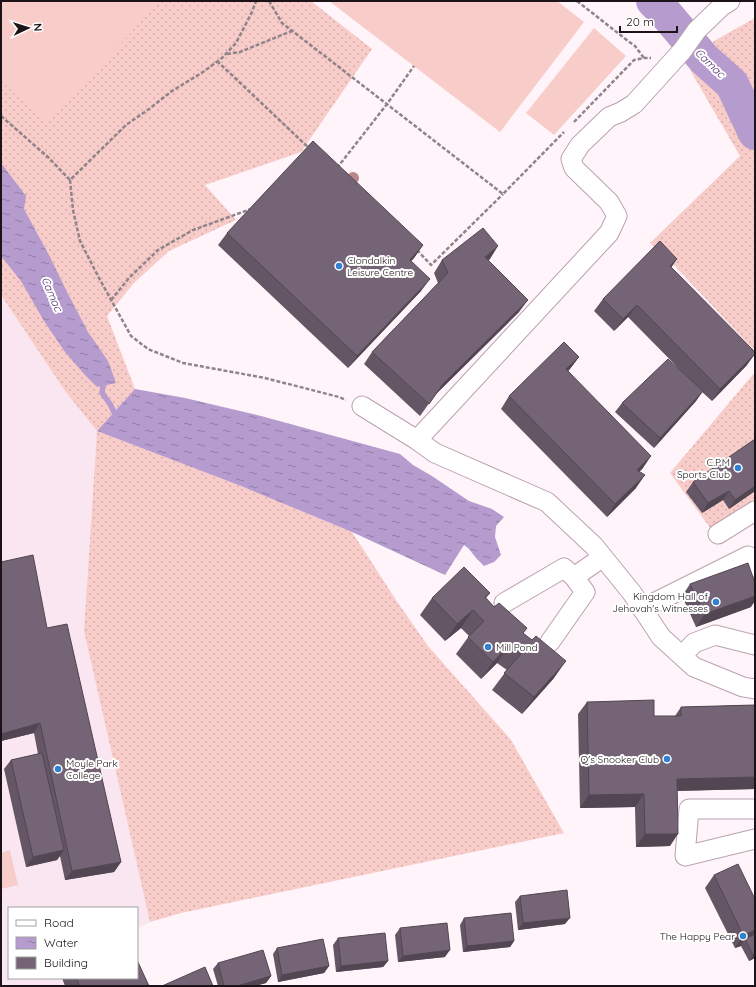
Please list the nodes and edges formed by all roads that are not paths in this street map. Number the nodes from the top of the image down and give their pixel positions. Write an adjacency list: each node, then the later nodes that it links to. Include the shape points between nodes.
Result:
1 (730, 1): 3 (street, via 697,30 678,56 634,104 609,117 580,145 571,159 574,168 609,202 617,216 609,233)
2 (362, 406): 3 (street)
3 (417, 440): 6 (street, via 435,453 547,502)
4 (755, 511): 5 (street)
5 (718, 534)
6 (603, 557): 8 (street); 10 (street)
7 (755, 567): 10 (street, via 748,556)
8 (574, 577): 9 (street, via 564,568); 11 (street, via 585,592)
9 (504, 602)
10 (642, 609): 13 (street, via 661,636)
11 (550, 642)
12 (755, 645): 13 (street, via 715,635 694,643)
13 (682, 656): 14 (street, via 694,667 743,687)
14 (755, 689)
15 (755, 809): 16 (street, via 689,809 685,856)
16 (755, 839)

